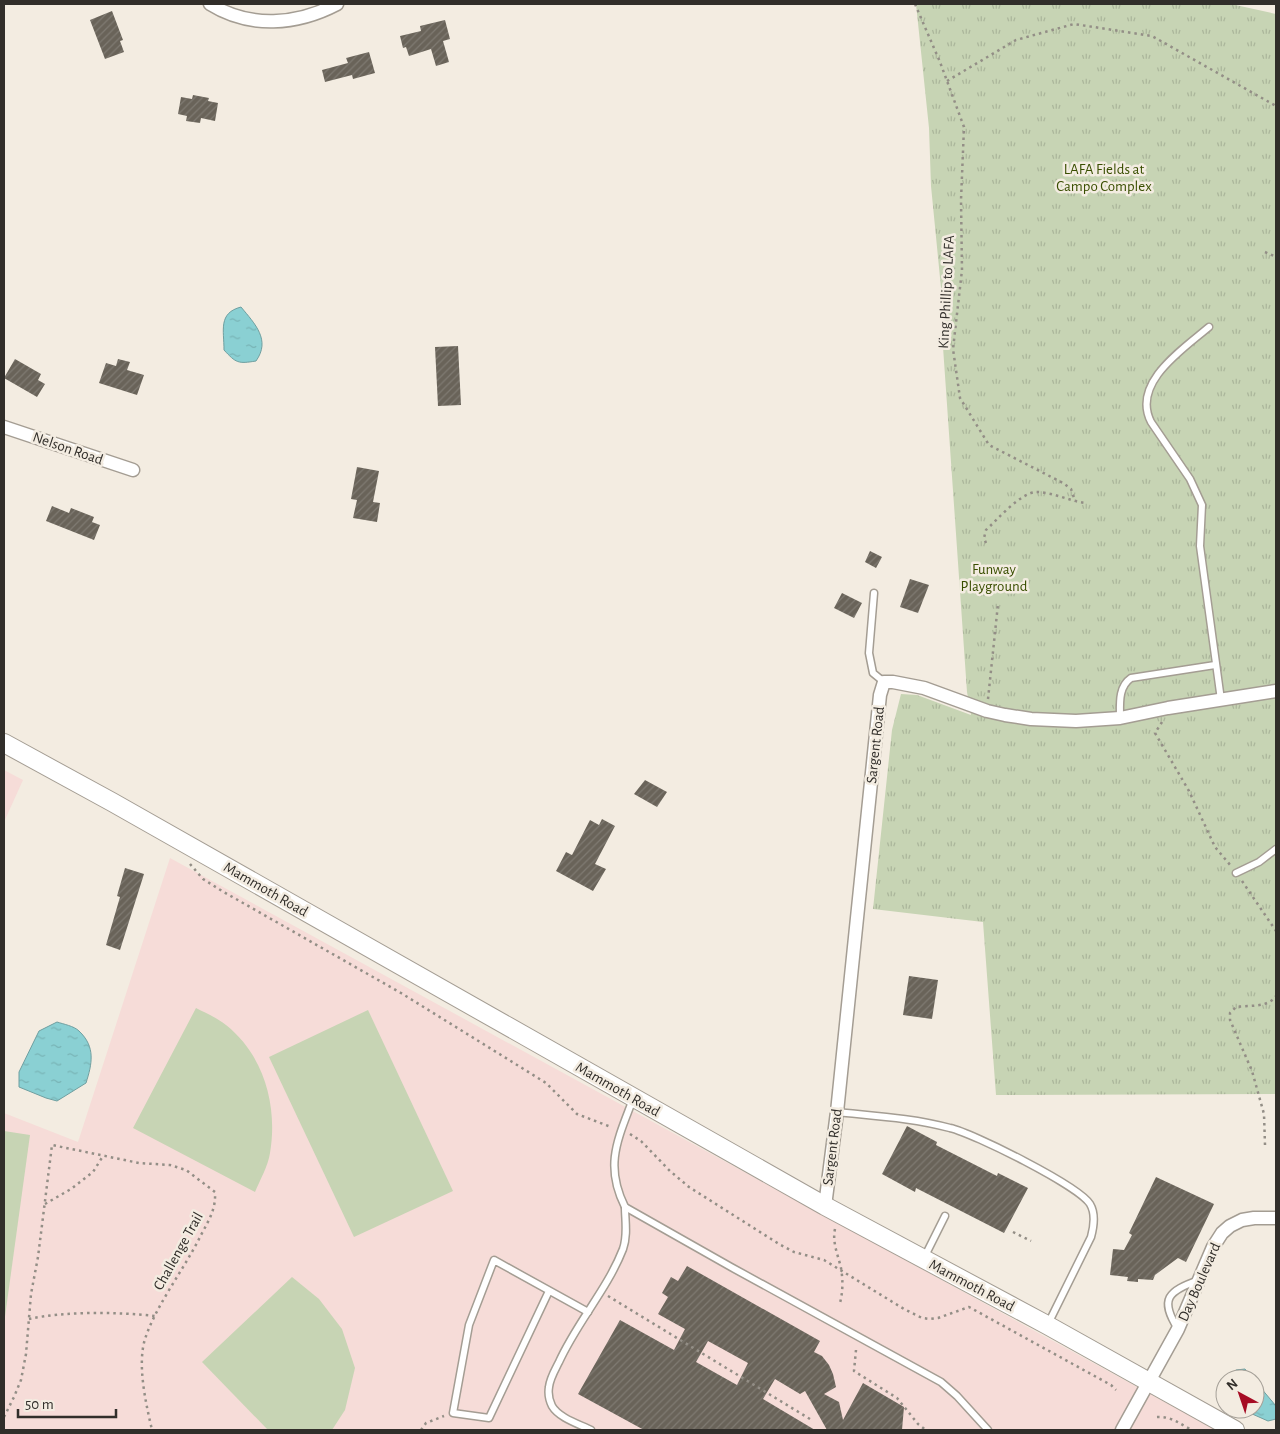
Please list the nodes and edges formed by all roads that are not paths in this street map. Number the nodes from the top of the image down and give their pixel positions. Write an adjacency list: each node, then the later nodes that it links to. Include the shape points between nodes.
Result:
1 (210, 4): 2 (street, via 237,16 273,22 308,17)
2 (337, 4)
3 (1208, 327): 7 (lane, via 1161,370 1151,384 1146,405 1147,415 1190,479 1202,505 1200,546)
4 (4, 426): 5 (street, Nelson Road)
5 (133, 470)
6 (874, 593): 8 (lane, via 869,652 873,673)
7 (1215, 665): 10 (lane); 11 (lane, via 1131,678 1126,681 1121,694)
8 (884, 682): 11 (street, via 924,688 987,710 1031,718); 16 (street, Sargent Road, via 880,695)
9 (1276, 692): 10 (street)
10 (1221, 700): 11 (street)
11 (1120, 718)
12 (4, 743): 15 (main road, Mammoth Road)
13 (1276, 849): 14 (lane)
14 (1236, 873)
15 (634, 1098): 17 (main road, Mammoth Road); 18 (lane, via 621,1131 613,1165)
16 (837, 1112): 17 (street, Sargent Road); 25 (lane, via 953,1128 1008,1153 1085,1198 1094,1216 1091,1237)
17 (825, 1206): 21 (main road, Mammoth Road)
18 (625, 1207): 24 (lane, via 624,1246); 29 (lane, via 941,1382)
19 (945, 1216): 21 (lane)
20 (1276, 1218): 22 (street, Day Boulevard, via 1242,1220 1230,1226 1213,1247)
21 (924, 1260): 25 (main road, Mammoth Road)
22 (1200, 1280): 26 (street, Day Boulevard); 26 (lane, via 1180,1286 1168,1300 1169,1314)
23 (549, 1291): 23 (lane, via 494,1260 469,1325 453,1413 489,1418); 24 (lane)
24 (588, 1312): 28 (lane, via 566,1346 548,1388 554,1409)
25 (1047, 1325): 27 (main road, Mammoth Road)
26 (1178, 1329): 27 (street, Day Boulevard)
27 (1149, 1382): 30 (street, Day Boulevard); 31 (main road, Mammoth Road)
28 (591, 1430)
29 (988, 1430)
30 (1122, 1430)
31 (1235, 1430)

